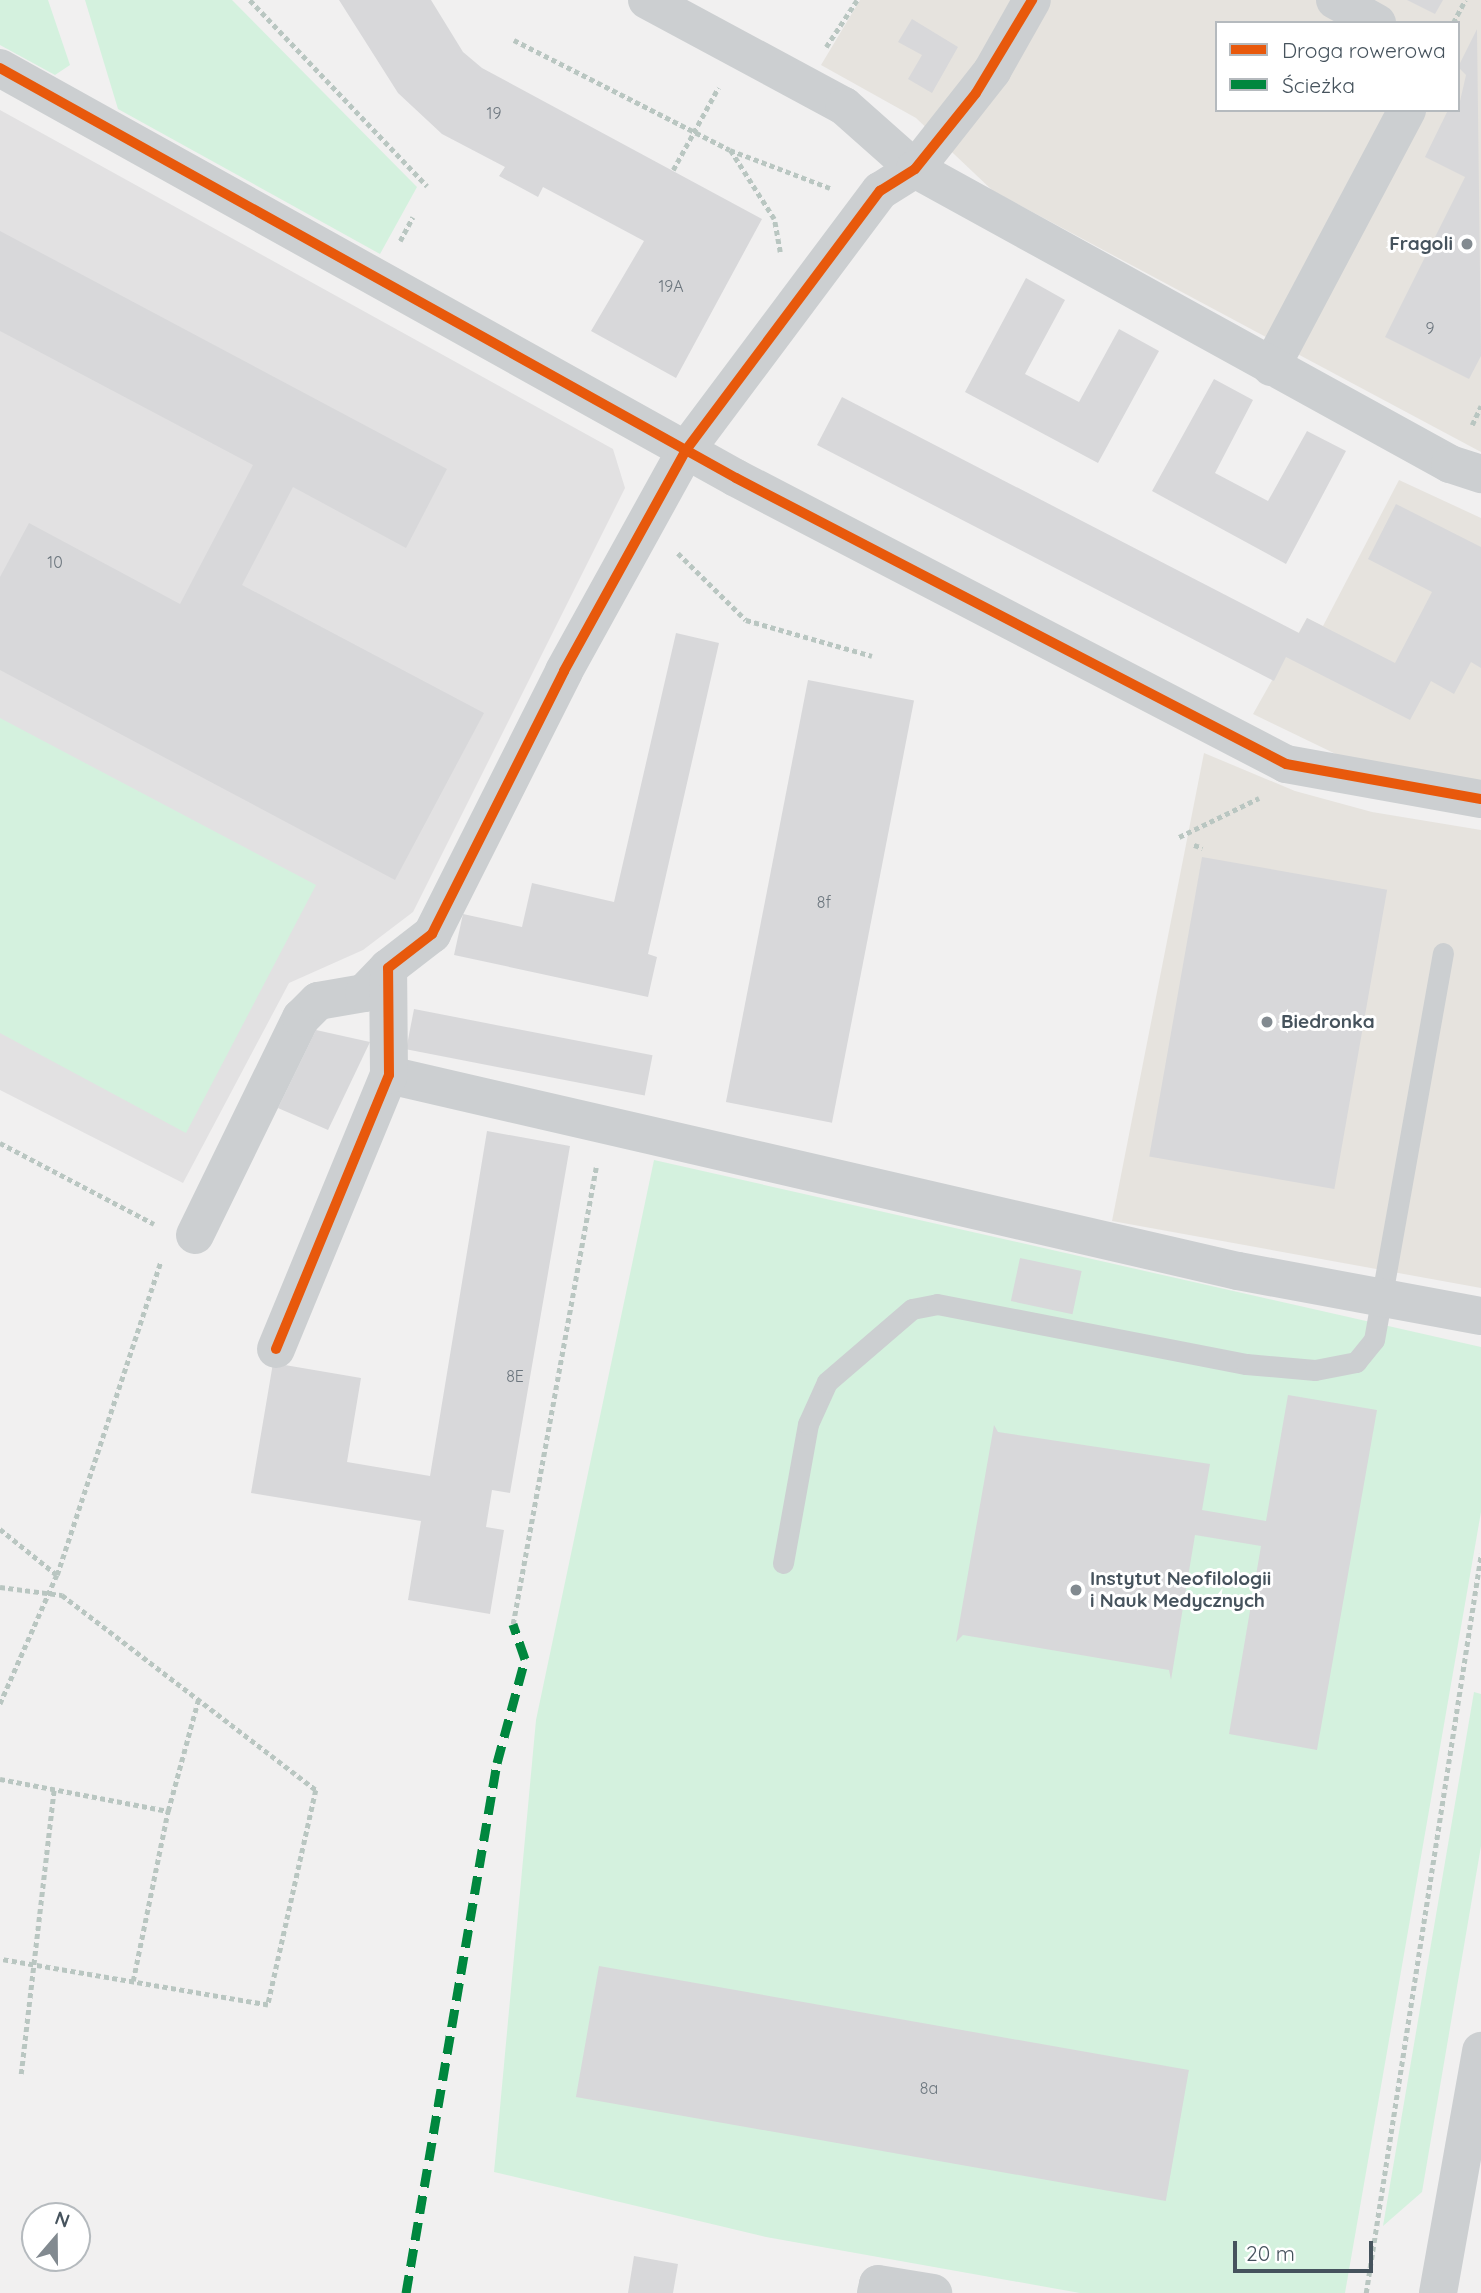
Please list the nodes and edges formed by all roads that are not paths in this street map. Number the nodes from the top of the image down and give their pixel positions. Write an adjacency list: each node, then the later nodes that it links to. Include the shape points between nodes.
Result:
1 (647, 0): 7 (street, via 844,106)
2 (1032, 0): 7 (street, via 992,71)
3 (1335, 0): 4 (street)
4 (1373, 21)
5 (0, 68): 9 (street)
6 (1406, 112): 8 (street)
7 (915, 169): 8 (street); 9 (street, via 880,191)
8 (1271, 367): 10 (street, via 1450,464)
9 (685, 450): 11 (street, via 1286,764); 13 (street, via 432,934)
10 (1481, 474)
11 (1481, 799)
12 (1443, 953): 16 (lane)
13 (388, 968): 14 (street); 15 (street, via 364,993 318,1001 301,1018)
14 (389, 1075): 16 (street, via 1238,1271); 18 (street)
15 (191, 1238)
16 (1382, 1298): 17 (street); 19 (lane, via 1374,1340 1356,1362 1315,1370 1246,1364 937,1304 912,1309 827,1382 808,1424)
17 (1481, 1316)
18 (276, 1349)
19 (783, 1563)
20 (1481, 2051): 23 (street)
21 (876, 2293): 22 (street, via 878,2284)
22 (933, 2293)
23 (1438, 2293)

